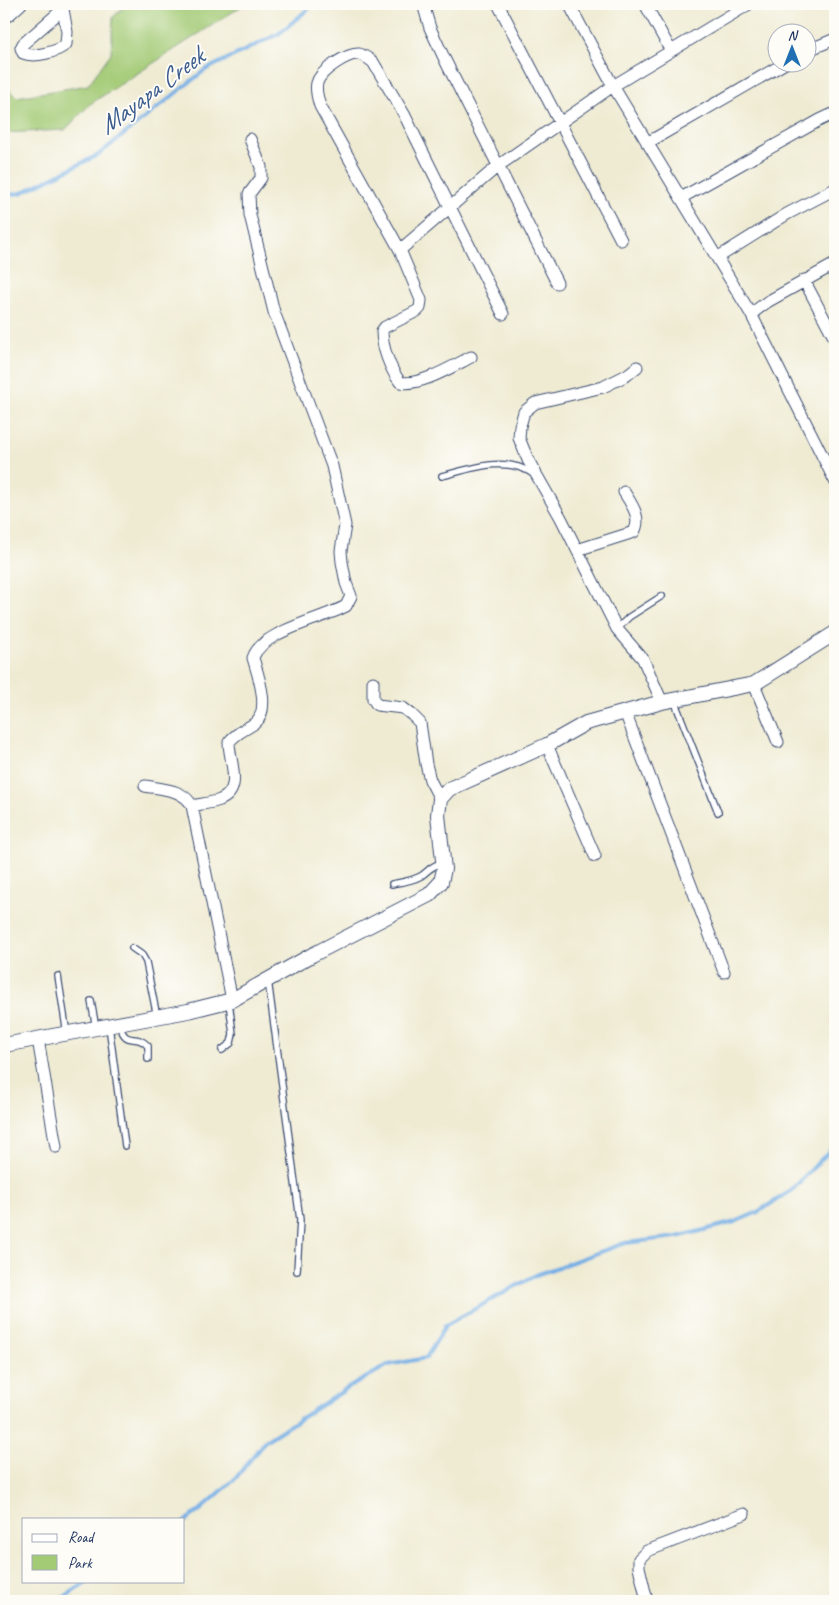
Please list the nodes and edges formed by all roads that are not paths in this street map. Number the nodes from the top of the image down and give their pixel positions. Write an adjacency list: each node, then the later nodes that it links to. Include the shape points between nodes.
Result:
1 (21, 4): 9 (street)
2 (423, 4): 19 (street, via 430,28)
3 (498, 4): 16 (street)
4 (569, 4): 14 (street)
5 (645, 4): 12 (street)
6 (749, 4): 8 (street)
7 (64, 6): 7 (street, via 23,44 23,53 29,56 62,48 66,44)
8 (734, 7): 12 (street)
9 (4, 18)
10 (835, 38): 11 (street)
11 (816, 47)
12 (671, 51): 14 (street)
13 (770, 72): 18 (street)
14 (613, 86): 16 (street); 18 (street)
15 (835, 113): 21 (street)
16 (560, 123): 19 (street); 23 (street)
17 (250, 139): 50 (street, via 261,167 261,178 249,194 250,215 274,312 332,466 345,525 341,551 351,596 346,606 294,626 255,652 253,658 264,707 262,716 236,733 229,742 234,784 229,794 220,800)
18 (647, 143): 21 (street)
19 (498, 166): 22 (street); 28 (street)
20 (835, 189): 25 (street, via 787,214)
21 (681, 198): 25 (street)
22 (450, 207): 24 (street); 24 (street, via 404,114 373,62 358,54 341,60 321,75 316,94 320,106); 29 (street)
23 (621, 240)
24 (400, 250): 32 (street, via 421,300 420,308 382,331 395,376 406,384 422,380)
25 (718, 258): 30 (street)
26 (835, 264): 27 (street)
27 (804, 280): 30 (street); 31 (street)
28 (558, 283)
29 (503, 314)
30 (751, 314): 36 (street)
31 (835, 339)
32 (471, 357)
33 (637, 367): 35 (street, via 603,387 535,402 524,412 519,438)
34 (442, 476): 35 (lane, via 503,464 528,471)
35 (539, 478): 38 (street)
36 (835, 482)
37 (624, 492): 38 (street, via 638,520 634,532)
38 (577, 550): 40 (street)
39 (662, 596): 40 (lane)
40 (617, 629): 44 (street, via 643,659)
41 (835, 632): 43 (street)
42 (373, 682): 49 (street, via 373,699 377,705 403,708 420,723 430,780)
43 (754, 684): 44 (street); 46 (street)
44 (668, 701): 45 (street); 51 (lane)
45 (625, 712): 47 (street, via 586,723); 56 (street)
46 (778, 742)
47 (548, 745): 49 (street, via 449,788); 52 (street)
48 (145, 786): 50 (street, via 185,796)
49 (440, 799): 53 (street, via 438,815)
50 (192, 806): 60 (street)
51 (718, 812)
52 (595, 856)
53 (444, 863): 54 (lane, via 434,865 415,878); 58 (street, via 440,882 429,895)
54 (392, 884)
55 (132, 948): 61 (lane, via 146,962)
56 (724, 972)
57 (58, 976): 63 (lane)
58 (268, 980): 60 (street); 70 (lane, via 300,1220)
59 (91, 1001): 62 (lane)
60 (230, 1001): 61 (street); 66 (lane, via 233,1034 231,1043)
61 (157, 1017): 62 (street)
62 (108, 1026): 63 (street); 67 (lane, via 126,1037 142,1040 148,1046); 68 (lane)
63 (67, 1034): 64 (street)
64 (38, 1039): 65 (street); 69 (street)
65 (4, 1046)
66 (222, 1050)
67 (148, 1059)
68 (125, 1146)
69 (56, 1147)
70 (297, 1271)
71 (744, 1514): 72 (street, via 647,1551 639,1559 639,1567)
72 (647, 1601)

